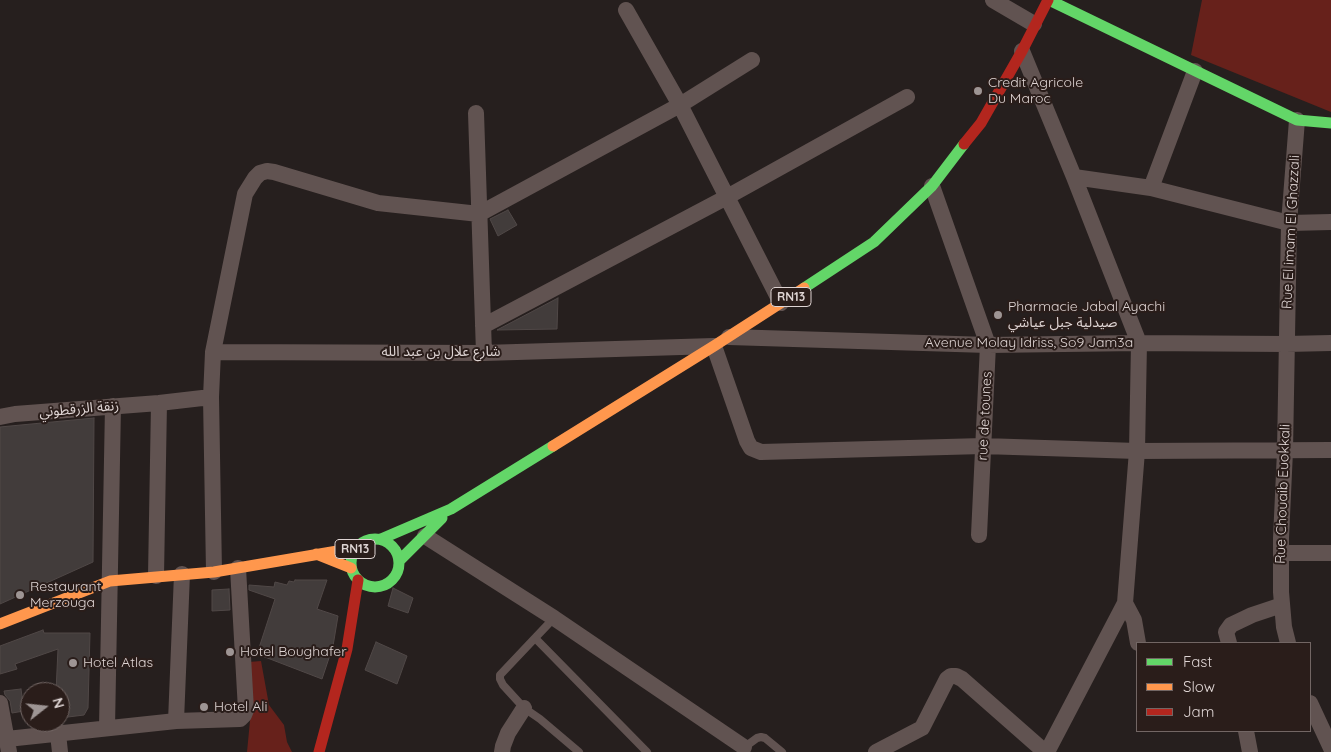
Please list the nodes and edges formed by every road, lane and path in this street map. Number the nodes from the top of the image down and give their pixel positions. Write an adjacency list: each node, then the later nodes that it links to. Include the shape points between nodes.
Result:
1 (993, 0): 4 (street)
2 (1048, 0): 4 (main road, RN13); 7 (main road)
3 (626, 10): 9 (street)
4 (1034, 24): 5 (main road, RN13)
5 (1022, 51): 13 (street); 14 (main road, RN13, via 982,123)
6 (752, 60): 9 (street)
7 (1195, 71): 11 (main road); 15 (street)
8 (907, 97): 16 (street)
9 (680, 105): 16 (street); 17 (street)
10 (476, 112): 17 (street)
11 (1297, 120): 12 (main road); 18 (street, Rue El imam El Ghazzali)
12 (1331, 123)
13 (1074, 177): 15 (street); 23 (street)
14 (932, 186): 20 (main road, RN13, via 874,242); 26 (street, rue de tounes)
15 (1151, 188): 18 (street)
16 (727, 197): 20 (street); 21 (street)
17 (479, 214): 21 (street); 27 (street, via 378,203 274,172 260,173 245,194)
18 (1289, 222): 19 (street); 25 (street, Rue El imam El Ghazzali)
19 (1331, 222)
20 (782, 303): 22 (main road, RN13)
21 (483, 326): 28 (street)
22 (720, 341): 26 (street, Avenue Molay Idriss, So9 Jam3a); 28 (street, شارع علال بن عبد الله); 33 (street, via 747,441 751,448 761,452); 37 (main road, RN13)
23 (1139, 342): 25 (street, Avenue Molay Idriss, So9 Jam3a); 26 (street, Avenue Molay Idriss, So9 Jam3a); 35 (street)
24 (1331, 343): 25 (street, Avenue Molay Idriss, So9 Jam3a)
25 (1286, 344): 36 (street, Rue Chouaib Euokkali)
26 (988, 345): 33 (street, rue de tounes)
27 (213, 352): 28 (street, شارع علال بن عبد الله); 29 (street)
28 (484, 353)
29 (211, 397): 30 (street, زنقة الزرقطوني); 48 (street)
30 (159, 403): 31 (street, زنقة الزرقطوني); 50 (street)
31 (114, 406): 32 (street, زنقة الزرقطوني); 52 (street)
32 (0, 417)
33 (983, 446): 35 (street); 39 (street, rue de tounes)
34 (1331, 450): 36 (street)
35 (1136, 451): 36 (street); 55 (street)
36 (1285, 451): 42 (street, Rue Chouaib Euokkali)
37 (451, 509): 38 (main road, RN13); 40 (main road, RN13)
38 (425, 536): 45 (main road, RN13); 58 (street)
39 (979, 536)
40 (381, 539): 41 (main road, RN13, via 367,540); 45 (main road, RN13, via 393,547)
41 (356, 548): 44 (main road); 47 (main road, RN13, via 350,561)
42 (1281, 553): 43 (street); 56 (street, Rue Chouaib Euokkali)
43 (1331, 553)
44 (316, 554): 46 (main road); 47 (main road)
45 (399, 561): 53 (main road, RN13, via 394,577)
46 (238, 568): 48 (main road); 68 (street, via 244,716 240,719)
47 (351, 568): 51 (main road, RN13)
48 (214, 572): 49 (main road)
49 (182, 574): 50 (main road); 68 (street)
50 (156, 576): 52 (main road)
51 (358, 580): 53 (main road, via 365,585); 64 (main road)
52 (110, 581): 59 (main road); 69 (street)
53 (382, 586): 54 (main road, RN13)
54 (373, 602)
55 (1125, 603): 61 (street, via 1134,620); 82 (street)
56 (1282, 605): 62 (street, via 1231,625 1226,632); 63 (street, Rue Chouaib Euokkali)
57 (364, 617): 64 (main road)
58 (554, 618): 60 (lane); 74 (street)
59 (0, 624)
60 (535, 638): 67 (lane, via 500,675 503,685); 79 (lane)
61 (1138, 642)
62 (1228, 642)
63 (1288, 642)
64 (347, 648): 76 (main road)
65 (1311, 704): 73 (street)
66 (1, 708): 72 (street)
67 (524, 708): 77 (street, via 508,733); 78 (lane)
68 (176, 721): 69 (street)
69 (107, 728): 71 (street)
70 (1246, 732): 83 (street)
71 (58, 734): 72 (street); 75 (street)
72 (8, 746)
73 (1331, 748)
74 (742, 750): 80 (lane, via 761,737)
75 (60, 752)
76 (319, 752)
77 (502, 752)
78 (579, 752)
79 (647, 752)
80 (782, 752)
81 (876, 752): 82 (street, via 922,728 951,676 962,679)
82 (1046, 752)
83 (1250, 752)

